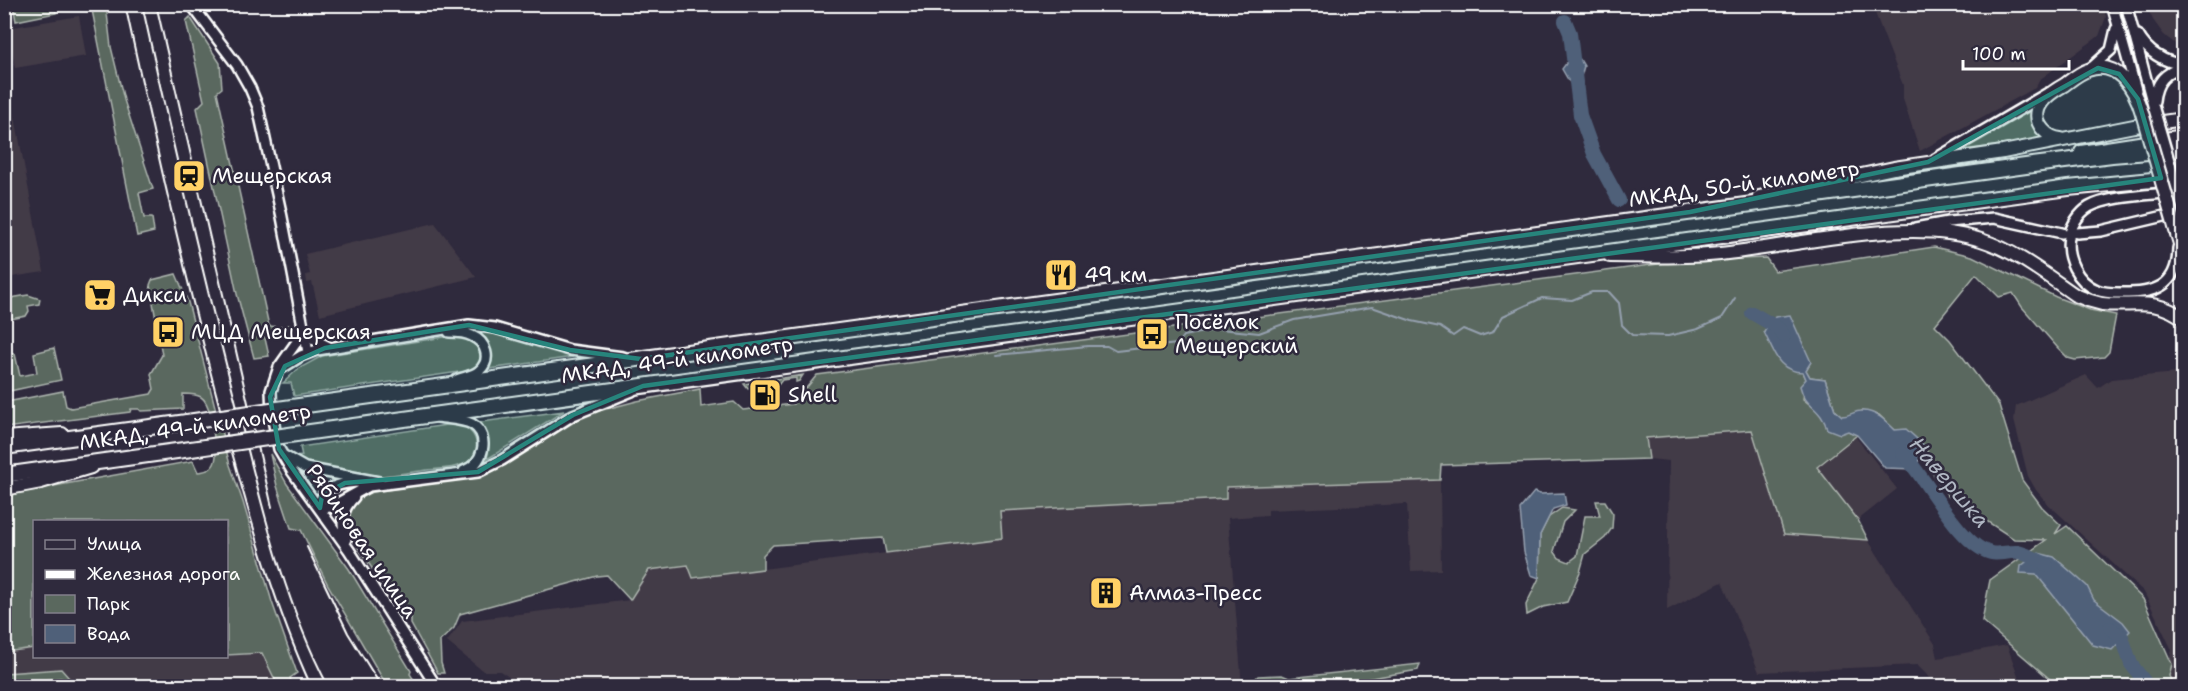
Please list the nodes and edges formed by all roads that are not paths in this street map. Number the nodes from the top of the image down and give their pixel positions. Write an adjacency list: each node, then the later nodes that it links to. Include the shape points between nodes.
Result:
1 (191, 4): 29 (street, via 237,65 253,95 266,137)
2 (2112, 4): 4 (street)
3 (2126, 4): 5 (street)
4 (2115, 14): 7 (street, via 2117,33 2111,51); 9 (street)
5 (2131, 23): 6 (street, via 2151,52); 10 (street)
6 (2184, 66): 10 (street, via 2161,80)
7 (2088, 70): 8 (main road); 9 (main road, via 2106,68 2120,74)
8 (2055, 90): 13 (main road, via 2038,110 2040,125 2050,136); 15 (street)
9 (2138, 99): 10 (main road)
10 (2148, 111): 20 (street, bridge); 24 (main road, bridge)
11 (2184, 119): 13 (main road)
12 (2184, 136): 16 (main road, via 2069,154)
13 (2072, 138): 15 (main road)
14 (2184, 149): 16 (highway, МКАД, 50-й километр)
15 (1928, 162): 19 (main road)
16 (2033, 165): 19 (highway, МКАД, 50-й километр)
17 (2184, 177): 25 (highway, via 2068,188)
18 (2184, 191): 24 (street, via 2107,200 2089,207 2071,229 2071,262 2081,279 2097,290 2147,292 2165,284 2176,268)
19 (1690, 212): 27 (highway, МКАД, 50-й километр)
20 (2184, 212): 23 (street)
21 (1889, 232): 22 (street, via 1994,218); 25 (main road, via 1718,254); 28 (main road, via 1936,231 1981,240 2002,248 2089,301 2150,304)
22 (2062, 232)
23 (2077, 233)
24 (2177, 234): 26 (main road)
25 (1569, 257): 35 (highway, МКАД, 49-й километр)
26 (2184, 257)
27 (1310, 265): 33 (highway, МКАД, 49-й километр)
28 (2184, 319)
29 (304, 326): 31 (street, via 317,341); 32 (street); 34 (street, Рябиновая улица)
30 (440, 331): 31 (street); 33 (street, via 464,326 489,327 570,350); 36 (street, via 474,337 485,348 486,358 476,373)
31 (331, 347): 32 (street)
32 (308, 352): 34 (street)
33 (641, 359): 36 (highway, МКАД, 49-й километр)
34 (276, 376): 41 (street, Рябиновая улица, via 270,394 271,411)
35 (642, 386): 37 (highway, МКАД, 49-й километр); 44 (street, via 573,415 486,469)
36 (430, 389): 38 (highway, МКАД, 49-й километр, bridge)
37 (430, 416): 42 (highway, МКАД, 49-й километр, bridge); 44 (street, via 471,424 482,437 477,464)
38 (93, 434): 39 (main road); 40 (highway, МКАД, 49-й километр)
39 (4, 438)
40 (4, 447)
41 (282, 454): 45 (street, via 304,468); 48 (street, Рябиновая улица)
42 (118, 459): 43 (highway, МКАД, 49-й километр); 46 (main road)
43 (4, 475)
44 (449, 476): 45 (street)
45 (384, 483): 47 (street); 48 (street, via 337,486 322,495)
46 (4, 489)
47 (360, 489): 48 (street, via 333,506); 49 (street, via 341,521)
48 (320, 508): 49 (street, Рябиновая улица)
49 (349, 550): 50 (street, Рябиновая улица)
50 (436, 687)

